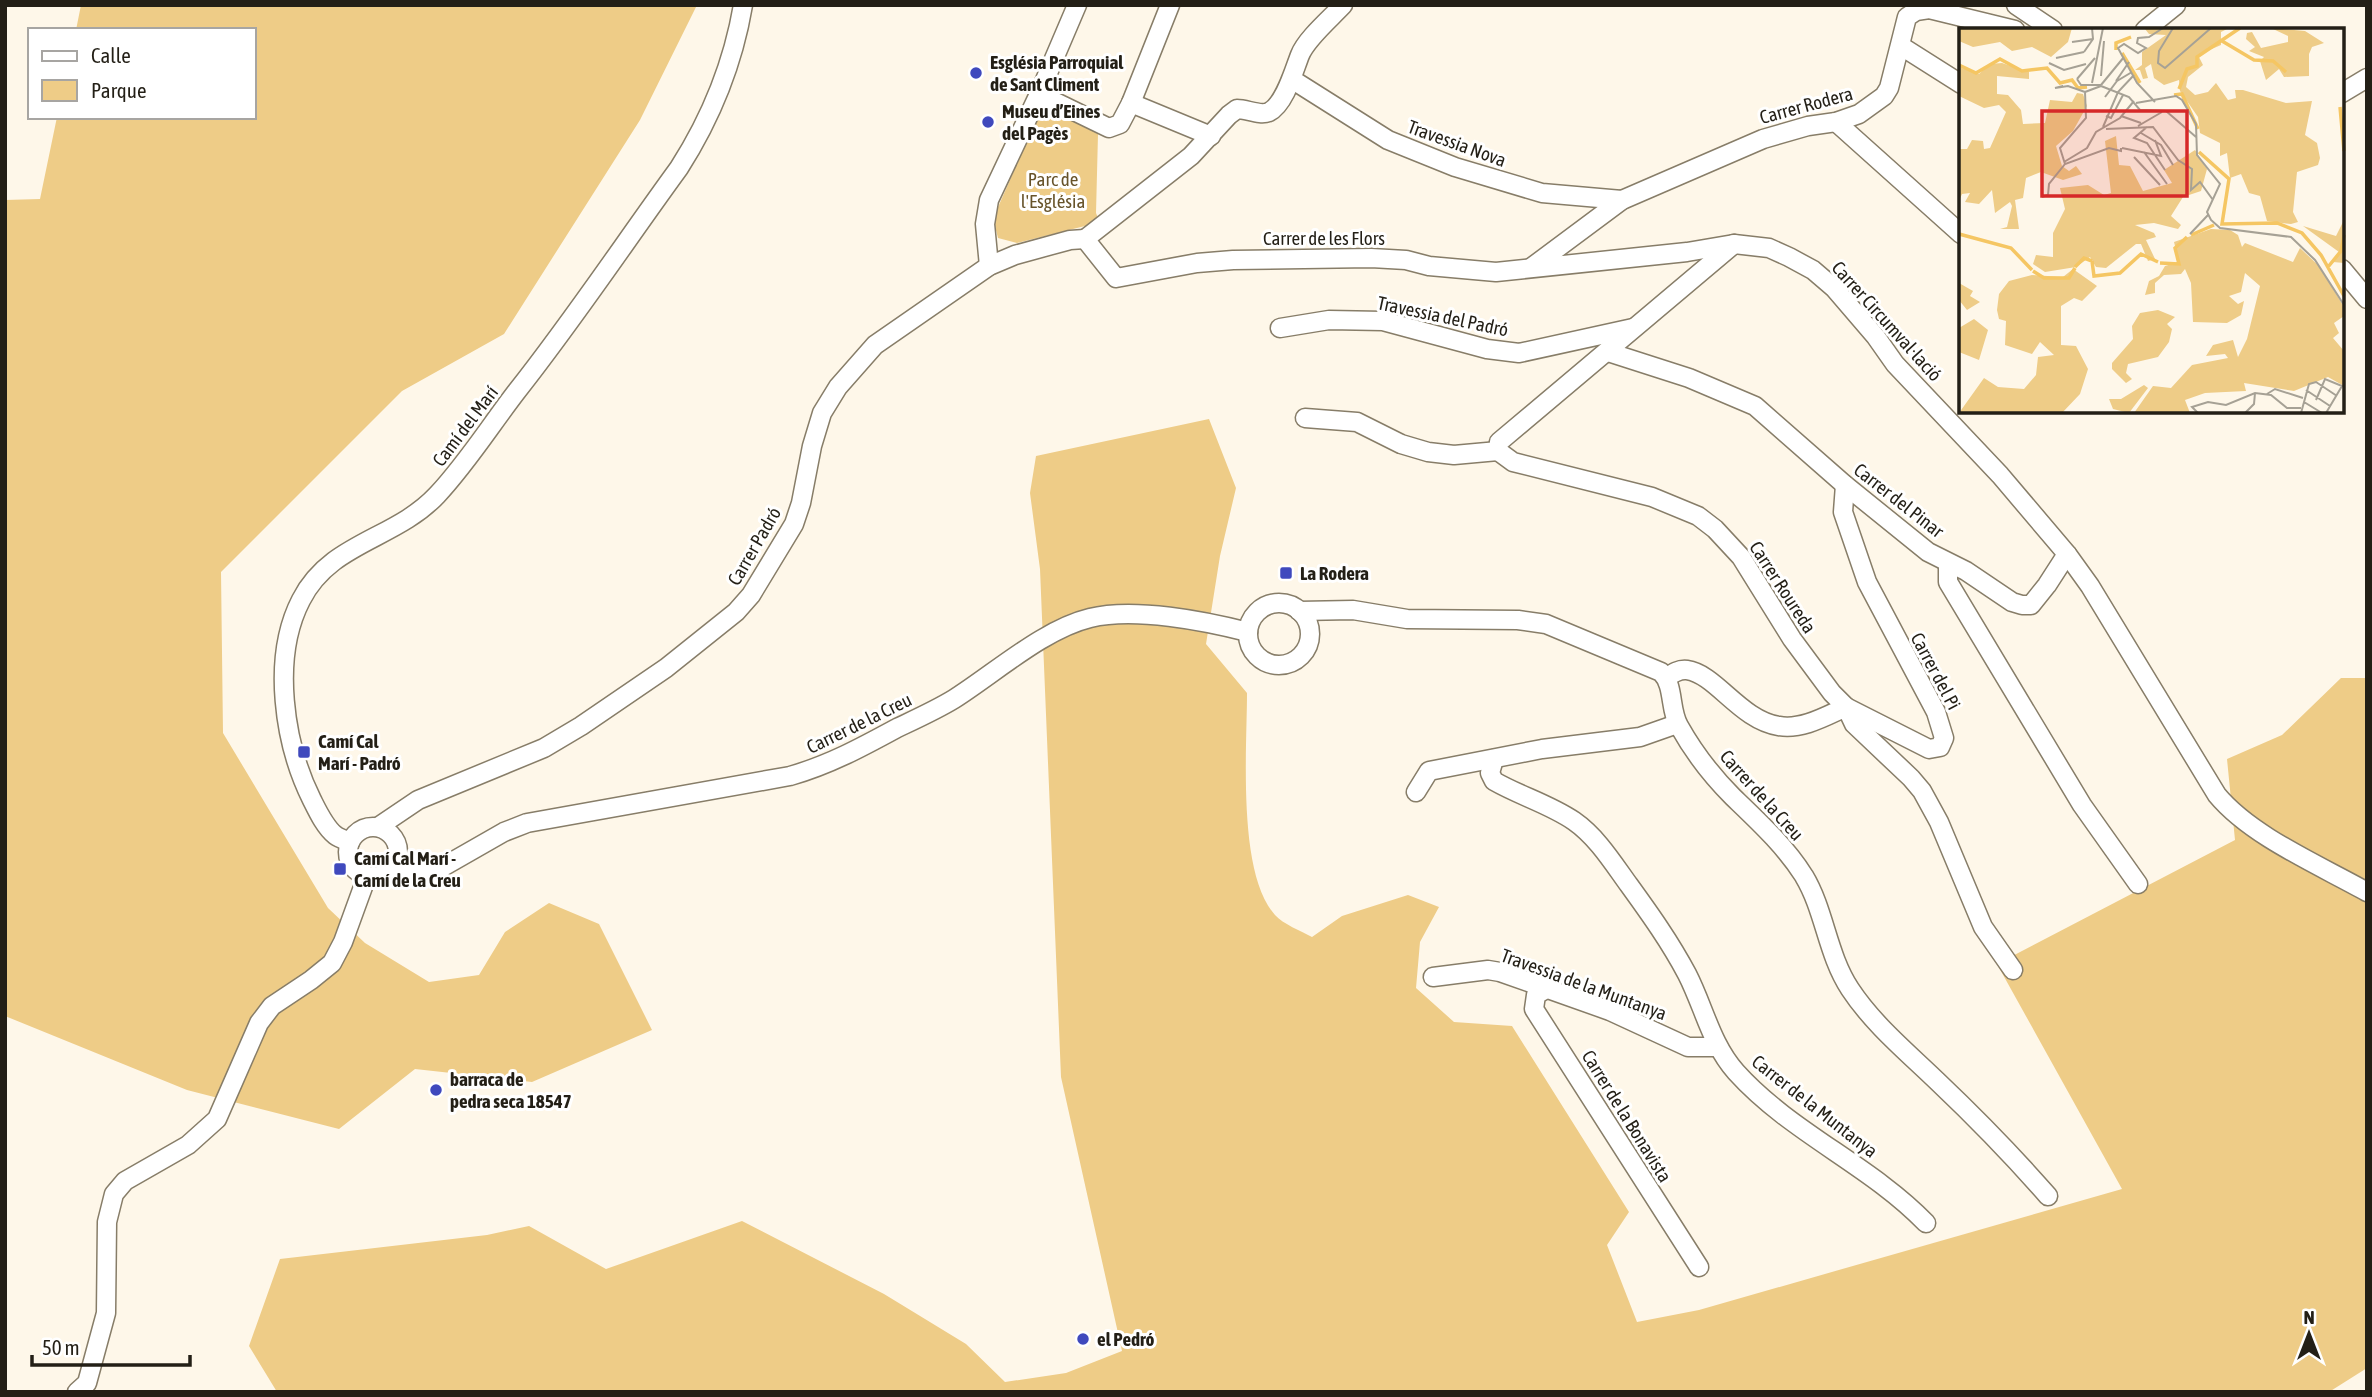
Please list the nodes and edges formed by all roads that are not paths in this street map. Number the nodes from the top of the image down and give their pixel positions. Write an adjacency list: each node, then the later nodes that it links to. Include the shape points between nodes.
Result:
1 (743, 5): 45 (street, Camí del Marí, via 721,86 696,141 472,454 428,504 326,565 300,601 286,662 289,733 316,808 334,834)
2 (1077, 5): 15 (street)
3 (1170, 5): 16 (street)
4 (2015, 5): 8 (street)
5 (2176, 5): 9 (street)
6 (1332, 9): 12 (street, via 1302,49)
7 (2006, 28): 10 (street, Carrer Rodera, via 1928,9 1916,11 1908,17)
8 (2050, 28)
9 (2148, 28)
10 (1901, 46): 13 (street); 17 (street, Carrer Rodera, via 1884,96 1867,110)
11 (2367, 78): 14 (street)
12 (1293, 80): 18 (street, via 1268,113 1237,109); 19 (street, Travessia Nova, via 1388,139 1455,167 1542,193)
13 (1959, 83)
14 (2344, 92)
15 (1039, 94): 16 (street, via 1109,128 1119,124); 24 (street, via 989,200 985,224)
16 (1131, 103): 18 (street)
17 (1836, 122): 19 (street, Carrer Rodera, via 1763,138); 20 (street)
18 (1211, 136): 21 (street)
19 (1622, 201): 25 (street, Carrer Rodera)
20 (1959, 232)
21 (1085, 239): 24 (street, Carrer Padró); 25 (street, Carrer de les Flors, via 1116,278 1197,263 1266,259 1371,258 1496,272)
22 (1734, 244): 23 (street, Carrer Circumval·lació); 27 (street); 35 (street, Carrer Circumval·lació, via 1781,253 1834,288 1895,364 1976,447)
23 (1686, 252): 25 (street, Carrer Circumval·lació); 27 (street, via 1696,267)
24 (989, 266): 44 (street, Carrer Padró, via 875,345 838,387 817,428 794,524 736,612 666,668 581,726 544,748 418,800)
25 (1532, 267)
26 (2344, 271): 28 (street)
27 (1690, 282): 29 (street)
28 (2367, 299)
29 (1637, 327): 30 (street, Travessia del Padró, via 1519,353 1384,321 1329,320); 31 (street)
30 (1280, 328)
31 (1608, 352): 33 (street, via 1499,443); 34 (street, Carrer del Pinar, via 1689,378 1755,406)
32 (1305, 418): 33 (street, via 1357,422 1428,452 1454,456)
33 (1498, 451): 40 (street, Carrer Roureda, via 1513,462 1653,498 1698,516 1741,557 1814,670)
34 (1845, 485): 36 (street, Carrer del Pinar); 40 (street, Carrer del Pi, via 1843,512 1867,582 1936,712 1944,738 1940,747 1928,749)
35 (2067, 554): 36 (street, via 2031,605 2012,602); 49 (street, Carrer Circumval·lació, via 2228,810)
36 (1948, 563): 48 (street, Carrer del Pinar, via 1948,582 2082,805)
37 (1299, 611): 38 (street, via 1270,605 1254,617); 38 (street, via 1310,637 1294,661 1265,662 1250,647); 39 (street, via 1353,610 1407,619 1546,624)
38 (1248, 632): 46 (street, Carrer de la Creu, via 1141,615 1082,620 953,699 811,770 527,823 441,868)
39 (1667, 677): 40 (street, via 1685,669 1700,674 1754,717 1778,726 1801,725); 41 (street, Carrer de la Creu)
40 (1846, 707): 50 (street, Carrer Roureda, via 1854,724 1922,791 1983,927)
41 (1677, 724): 42 (street, via 1640,737); 54 (street, Carrer de la Creu, via 1719,782 1763,825 1803,875 1842,975 1863,1007)
42 (1494, 760): 43 (street, via 1429,771); 53 (street, Carrer de la Muntanya, via 1490,773 1494,781 1575,822 1613,863 1676,954)
43 (1416, 792)
44 (378, 827): 45 (street, via 356,832); 46 (street, via 396,841 398,854)
45 (349, 842): 47 (street, via 351,863)
46 (392, 868): 47 (street, via 382,875)
47 (367, 876): 57 (street, via 332,963 272,1006 259,1024 217,1119 188,1145 125,1181 114,1194 107,1222 106,1313 87,1383)
48 (2138, 884)
49 (2367, 892)
50 (2013, 970)
51 (1433, 977): 52 (street, Travessia de la Muntanya, via 1488,970)
52 (1546, 989): 53 (street, Travessia de la Muntanya, via 1610,1011 1688,1047); 56 (street, Carrer de la Bonavista, via 1536,995 1534,1009)
53 (1718, 1047): 55 (street, Carrer de la Muntanya, via 1753,1089 1907,1203)
54 (2048, 1196)
55 (1926, 1223)
56 (1699, 1267)
57 (77, 1392)

